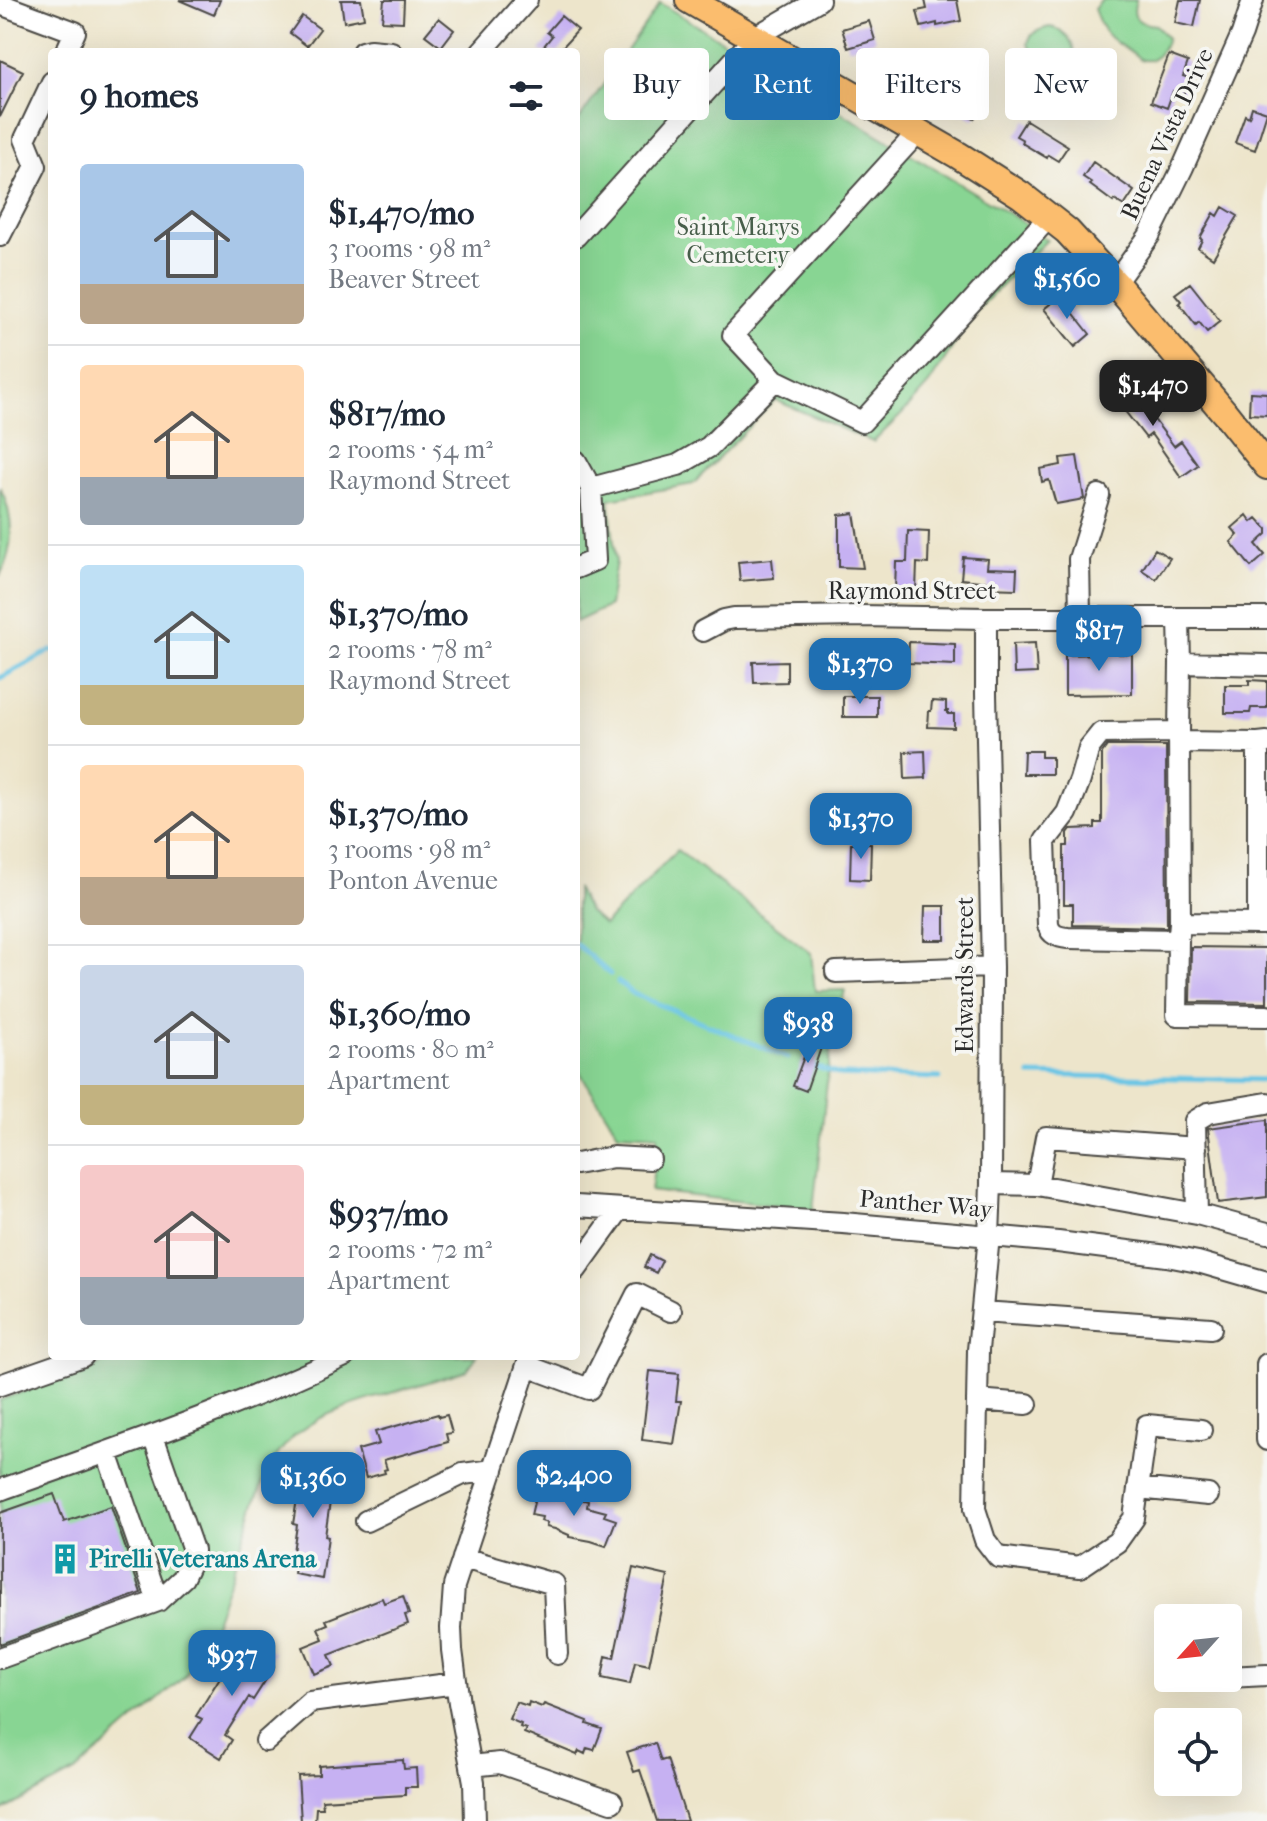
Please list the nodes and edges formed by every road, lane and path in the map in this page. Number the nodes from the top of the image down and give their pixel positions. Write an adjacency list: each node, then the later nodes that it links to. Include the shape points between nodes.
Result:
1 (527, 0): 8 (street)
2 (689, 0): 6 (main road)
3 (819, 0): 6 (street)
4 (1253, 0): 14 (street, Buena Vista Drive, via 1183,167 1149,236)
5 (0, 4): 7 (street, via 75,32)
6 (755, 37): 10 (main road); 12 (street)
7 (68, 48)
8 (485, 48)
9 (48, 90): 13 (street, via 25,139 36,166)
10 (918, 132): 11 (main road); 15 (street, via 733,335)
11 (1049, 217): 14 (main road); 15 (street, via 862,422)
12 (580, 232)
13 (0, 236)
14 (1115, 283): 16 (main road)
15 (775, 380): 18 (street, via 709,447 678,465)
16 (1267, 466)
17 (580, 468): 18 (street)
18 (591, 488): 20 (street, via 595,560)
19 (1099, 495): 21 (street, via 1079,559)
20 (580, 566)
21 (1080, 617): 22 (street, Raymond Street); 23 (street, Raymond Street)
22 (986, 618): 25 (street, Raymond Street, via 734,618); 33 (street, Edwards Street)
23 (1179, 618): 24 (street, Raymond Street); 26 (street)
24 (1267, 618)
25 (703, 631)
26 (1180, 663): 27 (street); 28 (street)
27 (1267, 665)
28 (1179, 737): 29 (street); 32 (street); 32 (street, via 1101,733 1089,748 1067,813 1045,841 1048,925 1054,935)
29 (1262, 742): 30 (street)
30 (1263, 878): 31 (street)
31 (1263, 924): 32 (street)
32 (1179, 932): 35 (street, via 1177,1015)
33 (992, 967): 34 (street); 40 (street, Edwards Street)
34 (836, 972)
35 (1267, 1016)
36 (1267, 1103): 37 (street, via 1208,1113 1195,1121)
37 (1196, 1148): 41 (street, via 1046,1137); 44 (street)
38 (650, 1159): 39 (street, via 613,1157)
39 (580, 1163)
40 (991, 1184): 41 (street); 46 (street, Edwards Street)
41 (1037, 1185): 44 (street)
42 (580, 1206): 43 (street, Panther Way)
43 (620, 1209): 46 (street, Panther Way); 47 (street)
44 (1197, 1214): 45 (street)
45 (1267, 1233)
46 (989, 1236): 48 (street, Panther Way, via 1167,1256); 50 (street, Edwards Street)
47 (580, 1264)
48 (1267, 1282)
49 (671, 1311): 55 (street, via 637,1294 589,1389)
50 (982, 1312): 51 (street); 58 (street, Edwards Street)
51 (1211, 1328)
52 (1267, 1354): 56 (street)
53 (72, 1360): 57 (street)
54 (337, 1360): 61 (street)
55 (529, 1361): 64 (street)
56 (1267, 1364): 62 (street)
57 (0, 1385)
58 (977, 1400): 59 (street); 65 (street, Edwards Street, via 975,1509 985,1540 998,1557 1080,1567 1117,1542 1134,1518)
59 (1027, 1404)
60 (1201, 1430): 65 (street, via 1147,1425)
61 (153, 1436): 63 (street); 70 (street, via 193,1550 183,1578)
62 (1267, 1440)
63 (107, 1453): 66 (street); 70 (street)
64 (493, 1470): 68 (street, via 463,1474); 69 (street)
65 (1138, 1488): 67 (street)
66 (0, 1490)
67 (1208, 1495)
68 (366, 1521)
69 (463, 1558): 71 (street, via 554,1584); 75 (street, via 454,1586 451,1628)
70 (158, 1601): 72 (street)
71 (557, 1654)
72 (0, 1658)
73 (1267, 1675): 74 (street)
74 (1242, 1676)
75 (456, 1683): 76 (street, via 310,1702); 77 (street)
76 (266, 1741)
77 (471, 1766): 78 (street, via 500,1763); 79 (street)
78 (612, 1802)
79 (475, 1821)

